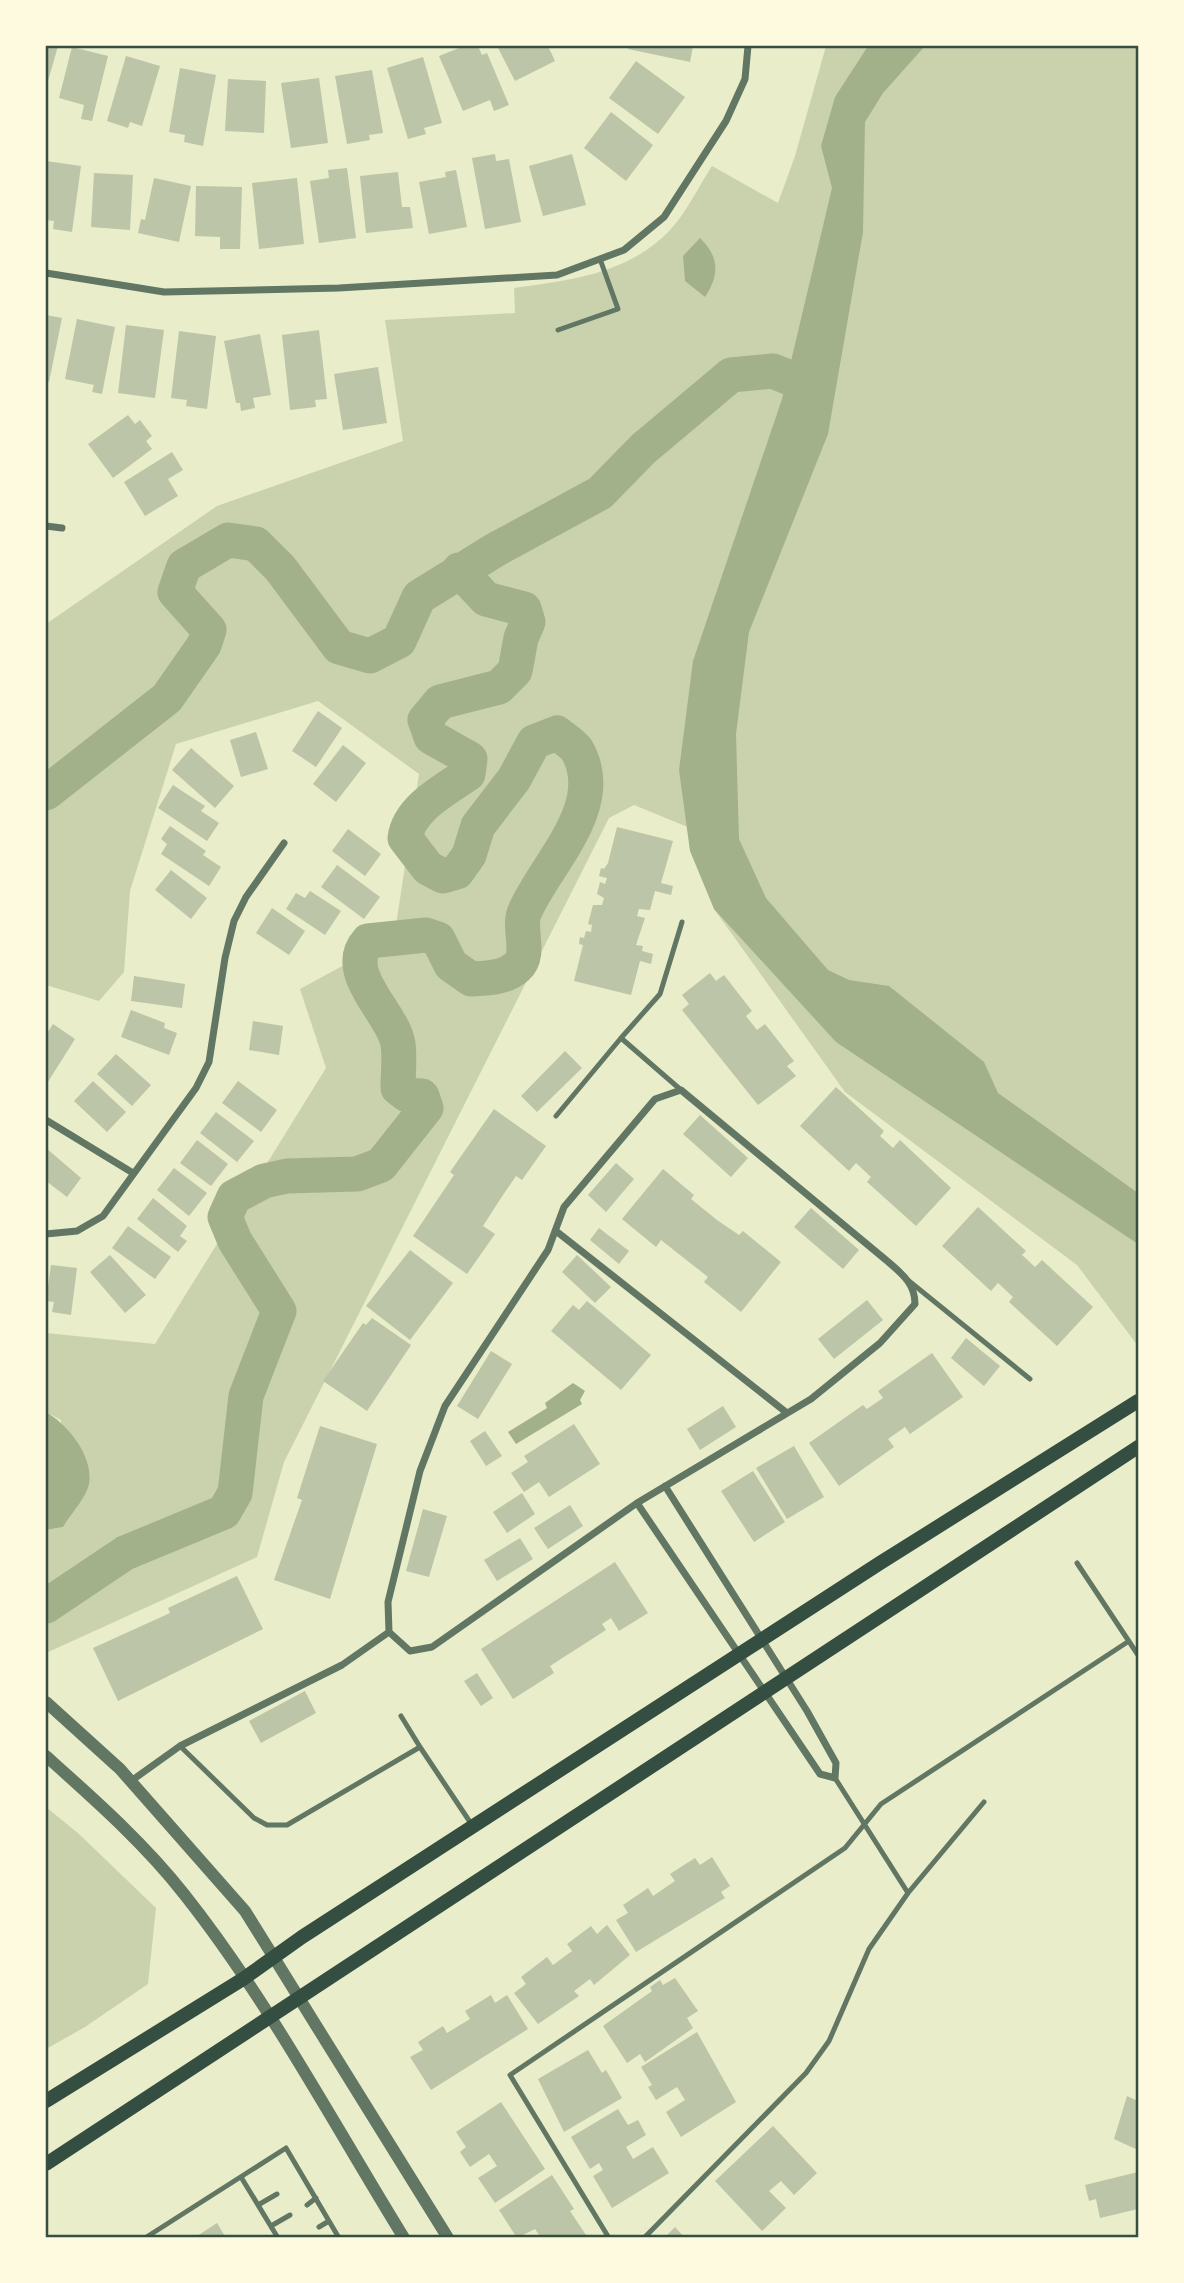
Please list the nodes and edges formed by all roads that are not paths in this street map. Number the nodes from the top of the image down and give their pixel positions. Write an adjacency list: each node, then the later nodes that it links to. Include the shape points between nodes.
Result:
1 (748, 46): 2 (street, via 745,79 726,121 664,217 624,250)
2 (600, 259): 3 (street, via 557,275 326,288 164,292); 4 (lane, via 618,309)
3 (46, 273)
4 (558, 330)
5 (46, 526): 6 (street)
6 (62, 528)
7 (284, 843): 13 (street, via 234,921 209,1062 196,1088)
8 (681, 922): 9 (lane, via 660,995)
9 (621, 1038): 10 (lane); 11 (lane)
10 (681, 1090): 14 (street, via 655,1099 564,1207); 16 (street)
11 (556, 1116)
12 (46, 1120): 13 (street)
13 (133, 1173): 15 (street, via 103,1216 78,1231)
14 (556, 1231): 19 (street); 24 (street, via 445,1406 420,1471 388,1602)
15 (46, 1234)
16 (909, 1281): 17 (lane); 19 (street, via 915,1304 880,1343)
17 (1030, 1379)
18 (1139, 1401): 25 (main road)
19 (788, 1413): 21 (street)
20 (1139, 1447): 29 (main road)
21 (665, 1486): 22 (street); 25 (street)
22 (637, 1503): 24 (street, via 432,1647 410,1651); 28 (street)
23 (1077, 1563): 26 (lane)
24 (389, 1632): 33 (street, via 342,1665)
25 (763, 1640): 28 (main road); 29 (street)
26 (1129, 1641): 27 (lane); 39 (lane, via 881,1804)
27 (1139, 1655)
28 (738, 1656): 30 (street); 40 (main road)
29 (788, 1680): 30 (main road); 36 (street, via 836,1763)
30 (765, 1695): 36 (street, via 820,1774); 44 (main road)
31 (47, 1704): 37 (street)
32 (401, 1716): 34 (lane)
33 (180, 1746): 34 (lane, via 254,1818 267,1825 287,1825); 37 (street)
34 (420, 1747): 40 (lane)
35 (46, 1756): 43 (street, via 151,1855)
36 (835, 1778): 39 (lane)
37 (131, 1781): 42 (street, via 237,1902)
38 (984, 1802): 41 (lane)
39 (863, 1826): 41 (lane); 64 (lane, via 845,1848 510,2075)
40 (473, 1827): 42 (main road)
41 (908, 1893): 65 (lane, via 869,1949 829,2041 806,2073)
42 (275, 1957): 43 (main road); 44 (street)
43 (243, 1979): 45 (street); 46 (main road)
44 (301, 1997): 45 (main road); 63 (street)
45 (269, 2018): 47 (main road); 62 (street)
46 (46, 2101)
47 (46, 2164)
48 (241, 2176): 49 (lane, via 286,2148); 53 (lane); 59 (lane)
49 (303, 2178): 50 (lane); 52 (lane)
50 (294, 2183)
51 (277, 2194): 53 (lane)
52 (316, 2198): 54 (lane); 56 (lane)
53 (258, 2205): 57 (lane)
54 (307, 2205)
55 (290, 2215): 57 (lane)
56 (329, 2221): 58 (lane); 61 (lane)
57 (271, 2226): 60 (lane)
58 (319, 2227)
59 (145, 2238)
60 (278, 2238)
61 (339, 2238)
62 (404, 2238)
63 (448, 2238)
64 (610, 2238)
65 (644, 2238)

